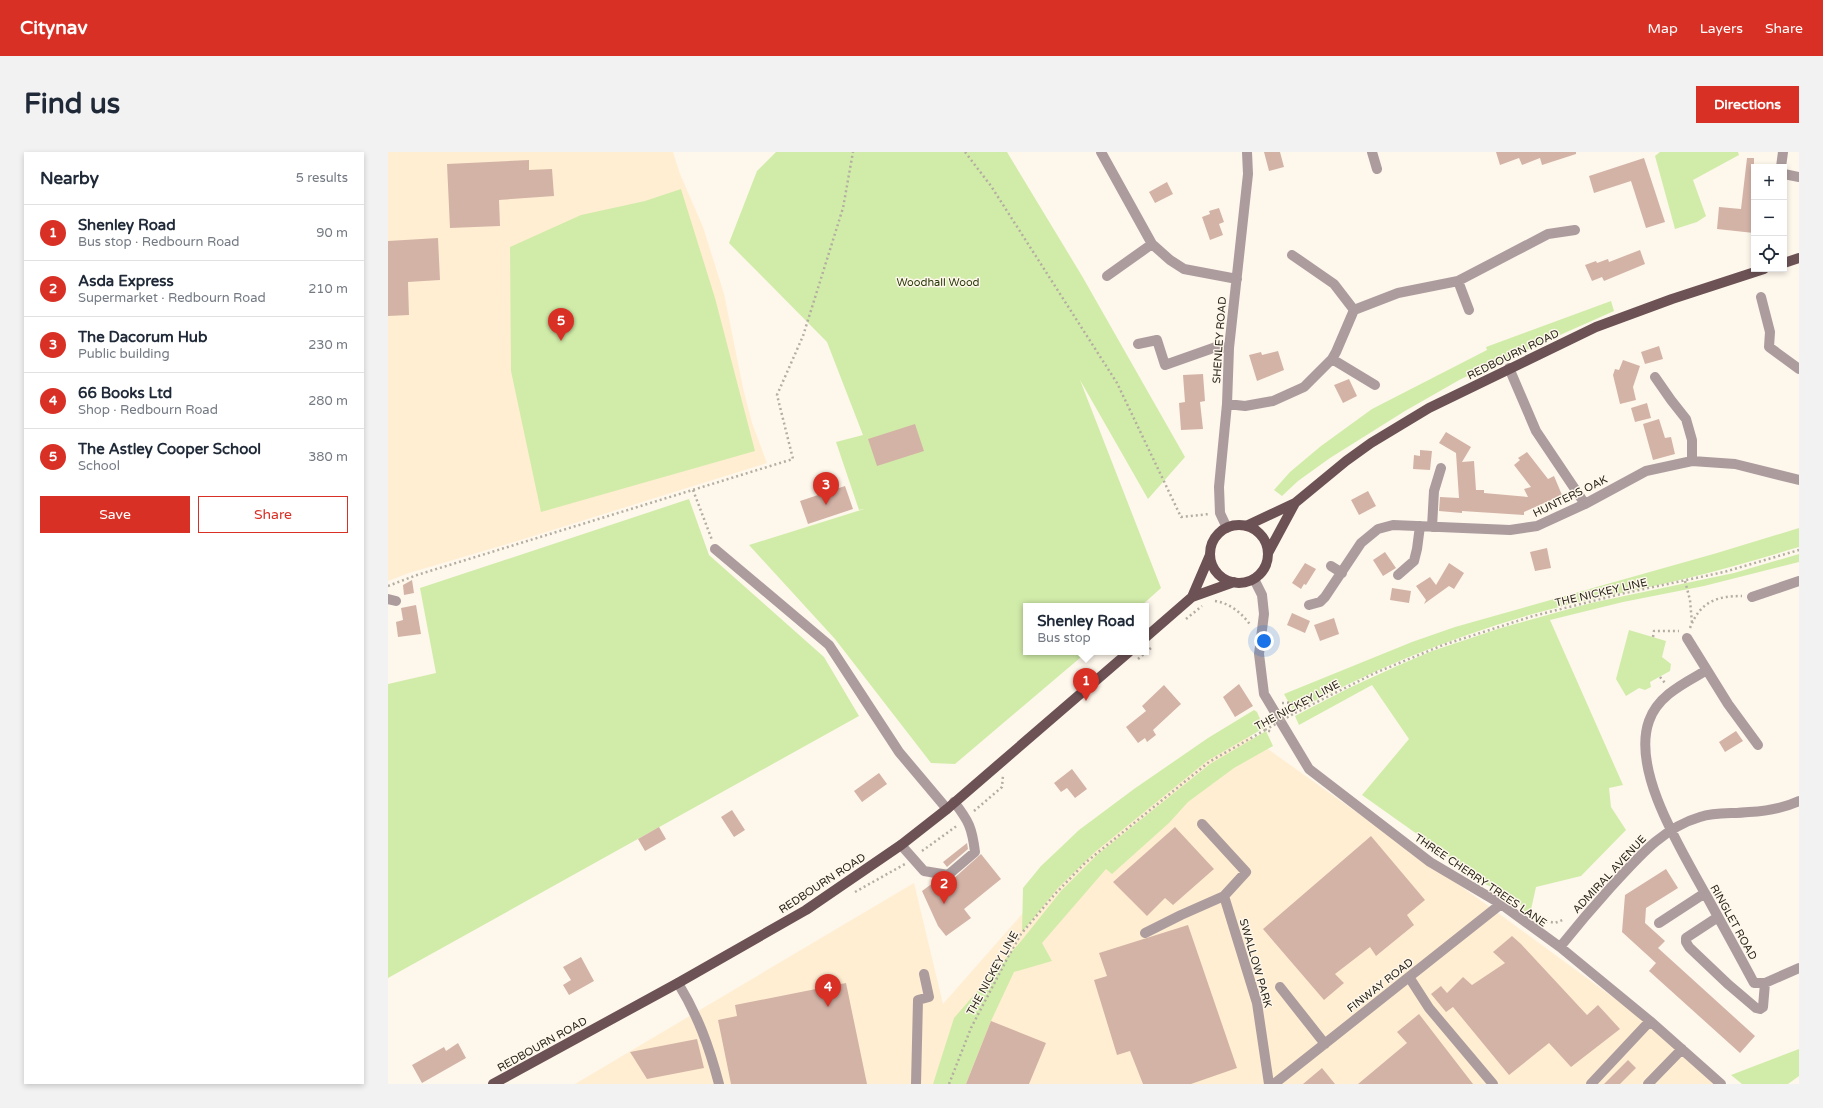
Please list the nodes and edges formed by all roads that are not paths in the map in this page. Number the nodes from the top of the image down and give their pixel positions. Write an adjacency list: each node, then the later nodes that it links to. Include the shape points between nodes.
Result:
1 (1101, 152): 10 (street)
2 (1247, 152): 16 (street, SHENLEY ROAD, via 1248,174)
3 (1372, 152): 6 (street)
4 (1783, 152): 5 (street)
5 (1781, 164)
6 (1377, 169)
7 (1787, 175): 8 (street)
8 (1799, 177)
9 (1575, 230): 17 (street, via 1548,234)
10 (1152, 244): 15 (street); 16 (street, via 1184,269)
11 (1292, 255): 19 (street, via 1334,284)
12 (1799, 258): 13 (main road)
13 (1787, 262)
14 (1754, 272): 24 (main road, REDBOURN ROAD, via 1672,298 1596,327)
15 (1107, 276)
16 (1237, 279): 22 (street, SHENLEY ROAD)
17 (1458, 281): 19 (street, via 1398,293); 20 (street)
18 (1761, 297): 25 (street, via 1770,332 1769,347)
19 (1354, 310): 23 (street)
20 (1469, 310)
21 (1138, 344): 22 (street, via 1157,340 1165,365 1216,347)
22 (1229, 348): 28 (street, SHENLEY ROAD)
23 (1332, 359): 27 (street); 28 (street, via 1304,387 1273,402 1246,406)
24 (1509, 368): 32 (main road, REDBOURN ROAD, via 1429,408 1371,443); 33 (street, via 1536,431)
25 (1799, 369)
26 (1656, 377): 29 (street, via 1686,419 1692,440)
27 (1375, 385)
28 (1227, 404): 37 (street, SHENLEY ROAD, via 1219,487 1220,513)
29 (1692, 462): 31 (street, HUNTERS OAK, via 1734,464); 33 (street, HUNTERS OAK, via 1646,471)
30 (1441, 468): 36 (street, via 1434,491)
31 (1799, 480)
32 (1295, 503): 34 (main road, REDBOURN ROAD); 39 (main road, REDBOURN ROAD)
33 (1585, 504): 36 (street, HUNTERS OAK, via 1537,526 1510,530)
34 (1246, 526): 37 (main road); 39 (main road, via 1262,536)
35 (1420, 526): 36 (street, HUNTERS OAK); 42 (street, HUNTERS OAK, via 1393,525 1378,529 1361,543); 43 (street, via 1414,561)
36 (1432, 527)
37 (1227, 528): 40 (main road, via 1214,539)
38 (715, 549): 56 (street, via 829,645 899,752)
39 (1268, 553): 44 (main road, via 1265,567)
40 (1210, 555): 46 (main road, via 1216,571); 47 (main road)
41 (1331, 566): 42 (street)
42 (1342, 572): 49 (street, HUNTERS OAK, via 1320,602)
43 (1398, 575)
44 (1254, 579): 46 (main road); 62 (street, THREE CHERRY TREES LANE, via 1262,595 1264,614 1259,654 1264,694 1309,769 1430,862)
45 (1799, 581): 48 (street)
46 (1234, 582): 47 (main road)
47 (1192, 597): 50 (main road)
48 (1752, 597)
49 (1309, 605)
50 (1149, 634)
51 (1688, 634): 53 (street)
52 (1125, 655): 56 (main road, REDBOURN ROAD)
53 (1707, 670): 54 (street); 58 (street, RINGLET ROAD, via 1664,698 1649,719 1645,734 1648,769)
54 (1758, 745)
55 (1799, 802): 58 (street, ADMIRAL AVENUE, via 1768,810 1700,817)
56 (950, 805): 59 (main road, REDBOURN ROAD); 59 (street, via 967,818 973,832 975,852 948,875 924,871)
57 (1202, 824): 61 (street, via 1246,872)
58 (1670, 830): 60 (street, RINGLET ROAD); 66 (street, ADMIRAL AVENUE, via 1646,848)
59 (901, 845): 70 (main road, REDBOURN ROAD, via 806,910)
60 (1705, 893): 63 (street, RINGLET ROAD); 64 (street)
61 (1224, 896): 65 (street); 80 (street, SWALLOW PARK, via 1256,1003)
62 (1501, 904): 66 (street, THREE CHERRY TREES LANE); 69 (street, FINWAY ROAD)
63 (1718, 917): 71 (street, RINGLET ROAD, via 1754,983); 71 (street, via 1686,938 1689,947 1756,1008 1763,1007)
64 (1659, 923)
65 (1145, 933)
66 (1560, 948): 73 (street, THREE CHERRY TREES LANE)
67 (1799, 968): 71 (street)
68 (924, 974): 79 (street, via 929,997 918,1000)
69 (1409, 977): 74 (street, FINWAY ROAD); 82 (street, via 1429,1008)
70 (678, 983): 76 (main road, REDBOURN ROAD); 77 (street, via 691,1004 707,1042)
71 (1765, 983)
72 (1280, 988): 74 (street)
73 (1650, 1021): 75 (street, THREE CHERRY TREES LANE); 83 (street)
74 (1325, 1044): 81 (street, FINWAY ROAD)
75 (1682, 1049): 84 (street); 85 (street, THREE CHERRY TREES LANE)
76 (505, 1081): 78 (main road, REDBOURN ROAD)
77 (715, 1083)
78 (493, 1084)
79 (916, 1084)
80 (1269, 1084)
81 (1274, 1084)
82 (1493, 1084)
83 (1591, 1084)
84 (1648, 1084)
85 (1721, 1084)

